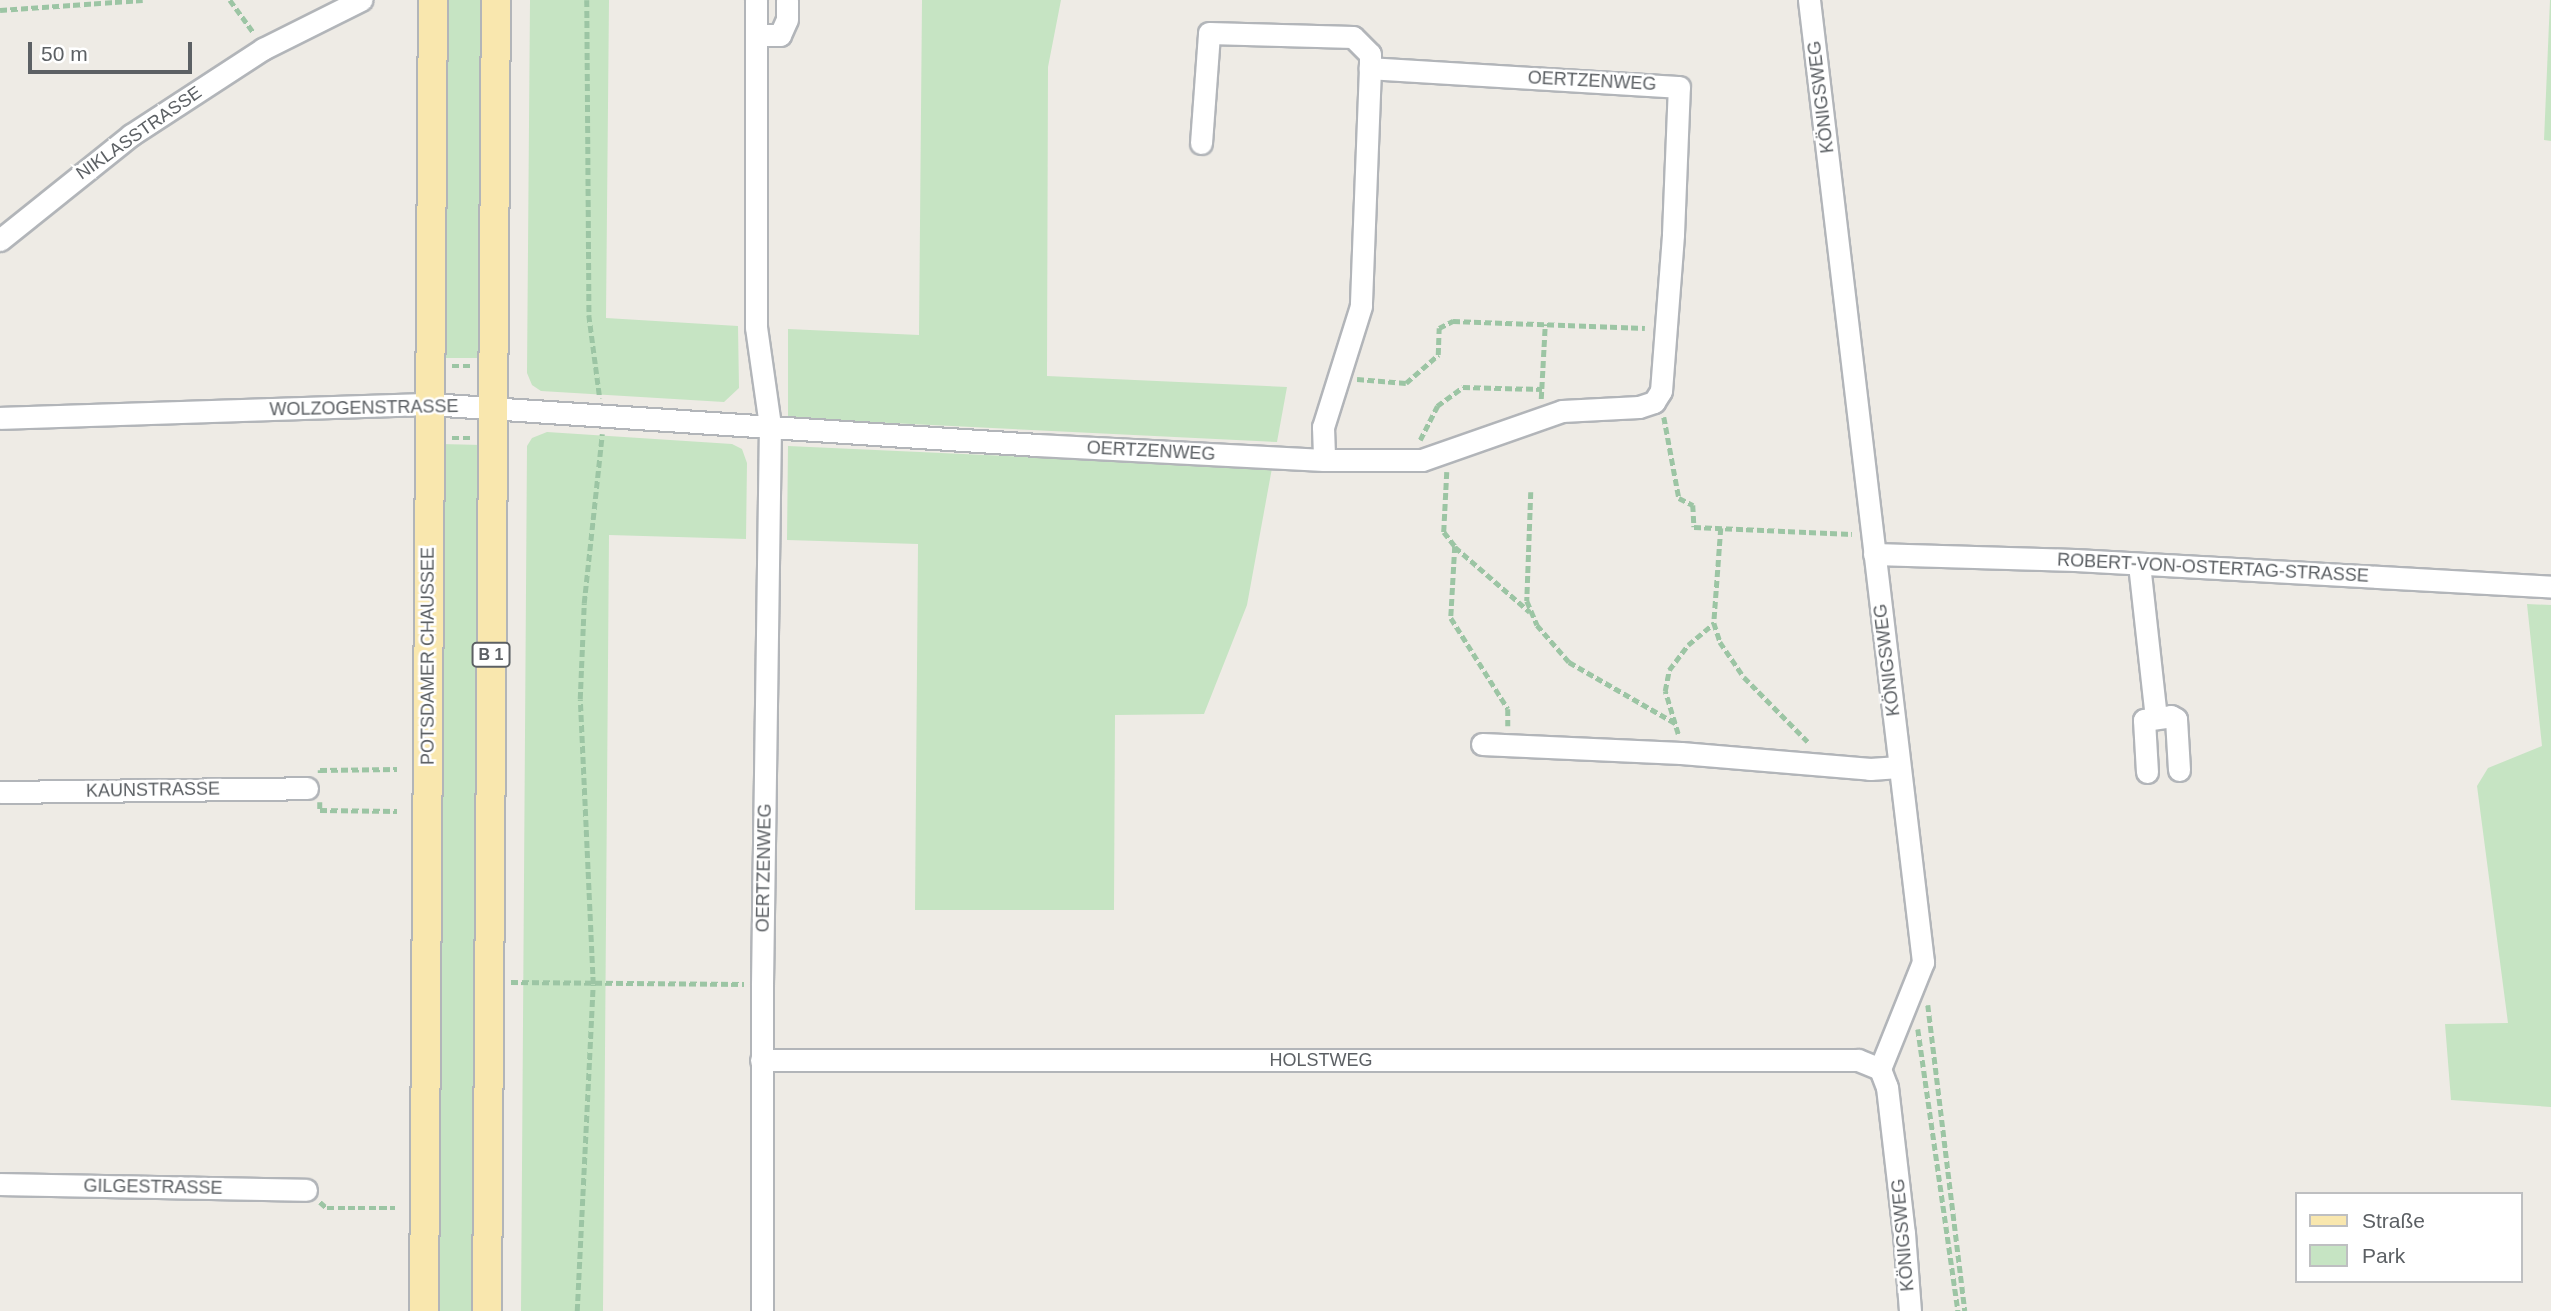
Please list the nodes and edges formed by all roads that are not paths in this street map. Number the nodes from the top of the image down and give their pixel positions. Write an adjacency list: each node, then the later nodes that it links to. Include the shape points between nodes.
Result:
1 (361, 0): 10 (street, NIKLASSTRASSE, via 263,49 131,135)
2 (433, 0): 11 (main road, POTSDAMER CHAUSSEE)
3 (496, 0): 12 (main road, B 1)
4 (756, 0): 7 (street, OERTZENWEG)
5 (787, 0): 7 (street, via 787,19 780,35)
6 (1809, 0): 16 (street, KÖNIGSWEG)
7 (756, 35): 14 (street, OERTZENWEG, via 756,327)
8 (1370, 68): 9 (street, via 1370,54 1353,37 1209,33); 15 (street, via 1361,306 1323,427); 15 (street, OERTZENWEG, via 1679,86 1661,391 1654,402 1639,407 1562,411 1418,460)
9 (1201, 143)
10 (0, 240)
11 (430, 404): 12 (street, WOLZOGENSTRASSE); 13 (street, WOLZOGENSTRASSE); 30 (main road, POTSDAMER CHAUSSEE)
12 (493, 409): 14 (street, WOLZOGENSTRASSE); 31 (main road, B 1)
13 (0, 418)
14 (770, 425): 15 (street, OERTZENWEG); 26 (street, OERTZENWEG)
15 (1324, 460)
16 (1873, 545): 17 (street, ROBERT-VON-OSTERTAG-STRASSE); 21 (street, KÖNIGSWEG)
17 (2139, 564): 18 (street, ROBERT-VON-OSTERTAG-STRASSE); 19 (street)
18 (2551, 587)
19 (2156, 717): 22 (street, via 2176,719); 23 (street, via 2143,723)
20 (1482, 744): 21 (street, via 1682,752 1870,769)
21 (1899, 767): 27 (street, KÖNIGSWEG, via 1923,962)
22 (2179, 770)
23 (2147, 772)
24 (316, 789): 25 (street, KAUNSTRASSE)
25 (0, 792)
26 (761, 1059): 27 (street, HOLSTWEG, via 1858,1060); 32 (street, OERTZENWEG)
27 (1880, 1069): 33 (street, KÖNIGSWEG, via 1892,1125)
28 (0, 1184): 29 (street, GILGESTRASSE)
29 (306, 1190)
30 (424, 1311)
31 (487, 1311)
32 (762, 1311)
33 (1910, 1311)

